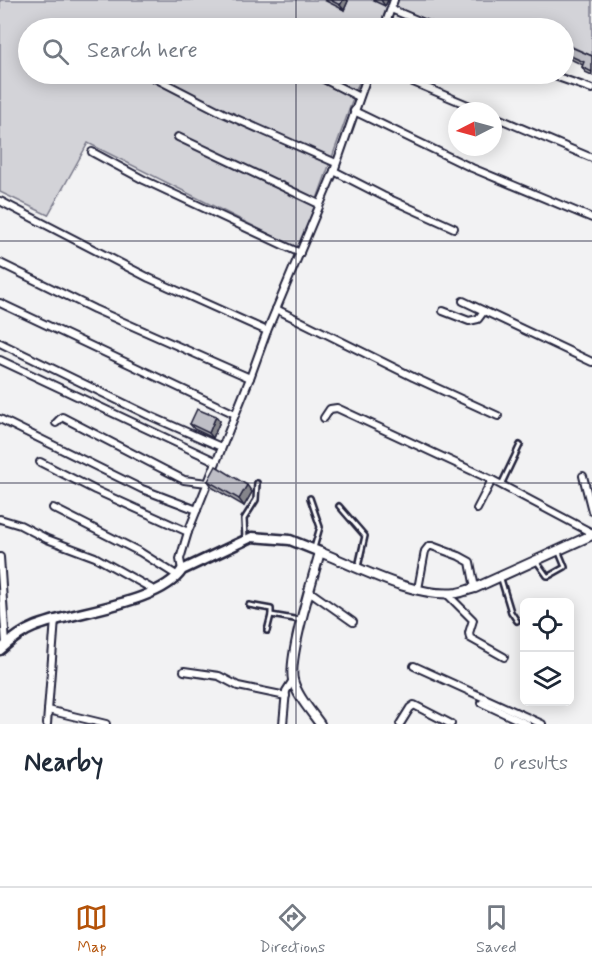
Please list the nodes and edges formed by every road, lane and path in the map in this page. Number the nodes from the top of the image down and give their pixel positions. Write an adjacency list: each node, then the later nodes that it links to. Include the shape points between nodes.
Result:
1 (394, 0): 2 (street)
2 (391, 9): 3 (street); 4 (street)
3 (388, 18)
4 (412, 18)
5 (574, 83): 10 (street)
6 (166, 84): 18 (street)
7 (334, 84): 11 (street)
8 (364, 84): 11 (street)
9 (418, 84): 12 (street)
10 (592, 89)
11 (359, 97): 13 (street)
12 (461, 102)
13 (354, 111): 18 (street); 22 (street, via 472,168)
14 (502, 120): 17 (street)
15 (178, 137): 21 (street)
16 (92, 152): 24 (street)
17 (592, 158)
18 (336, 164): 19 (street)
19 (334, 171): 21 (street); 23 (street)
20 (0, 201): 31 (street, via 149,278)
21 (319, 204): 24 (street)
22 (592, 218)
23 (454, 228)
24 (300, 253): 28 (street)
25 (0, 263): 35 (street)
26 (463, 301): 30 (street)
27 (0, 303): 36 (street)
28 (276, 309): 31 (street); 37 (street)
29 (443, 311): 30 (street, via 469,321 478,319)
30 (484, 311): 34 (street)
31 (267, 331): 35 (street)
32 (0, 343): 42 (street)
33 (0, 360): 43 (street)
34 (592, 362)
35 (250, 378): 36 (street)
36 (235, 414): 42 (street)
37 (498, 416)
38 (324, 418): 46 (street, via 330,409 337,408)
39 (0, 419): 54 (street, via 142,489)
40 (56, 423): 47 (street, via 62,417 184,480)
41 (519, 445): 49 (lane)
42 (221, 447): 43 (street)
43 (215, 461): 47 (street)
44 (40, 462): 57 (street)
45 (583, 476): 55 (street)
46 (492, 480): 49 (street); 53 (street)
47 (207, 483): 54 (street)
48 (257, 483): 59 (lane, via 256,500 244,519)
49 (501, 485): 58 (street)
50 (310, 498): 61 (lane, via 320,526)
51 (339, 506): 64 (lane, via 365,536)
52 (53, 508): 65 (street)
53 (477, 509)
54 (197, 510): 57 (street)
55 (592, 510)
56 (0, 519): 69 (street, via 95,557)
57 (188, 532): 65 (street)
58 (592, 534): 60 (street)
59 (246, 540): 61 (main road, via 282,538); 65 (main road)
60 (558, 550): 63 (street); 63 (lane, via 565,567 549,576)
61 (317, 551): 64 (street); 70 (street)
62 (0, 557): 79 (street)
63 (536, 560): 66 (street)
64 (358, 567): 68 (street)
65 (180, 573): 69 (main road)
66 (500, 577): 67 (street); 76 (lane)
67 (475, 588): 68 (street, via 468,560 429,546); 71 (street)
68 (418, 589): 71 (street)
69 (154, 590): 74 (main road, via 130,601)
70 (309, 591): 75 (street); 77 (street)
71 (445, 593): 80 (street, via 473,620 470,638)
72 (249, 605): 73 (lane, via 269,608)
73 (272, 615): 75 (lane); 78 (lane)
74 (55, 620): 79 (main road); 86 (street)
75 (302, 620): 83 (street)
76 (517, 621)
77 (353, 622)
78 (267, 631)
79 (3, 644)
80 (504, 657)
81 (414, 666): 94 (street)
82 (184, 671): 84 (street, via 219,676 238,686)
83 (293, 680): 84 (street); 90 (street)
84 (286, 696): 89 (street)
85 (482, 703): 93 (street)
86 (48, 710): 87 (street); 88 (street)
87 (47, 724)
88 (106, 724)
89 (283, 724)
90 (320, 724)
91 (400, 724): 92 (street, via 414,705)
92 (452, 724)
93 (527, 724)
94 (542, 724)

